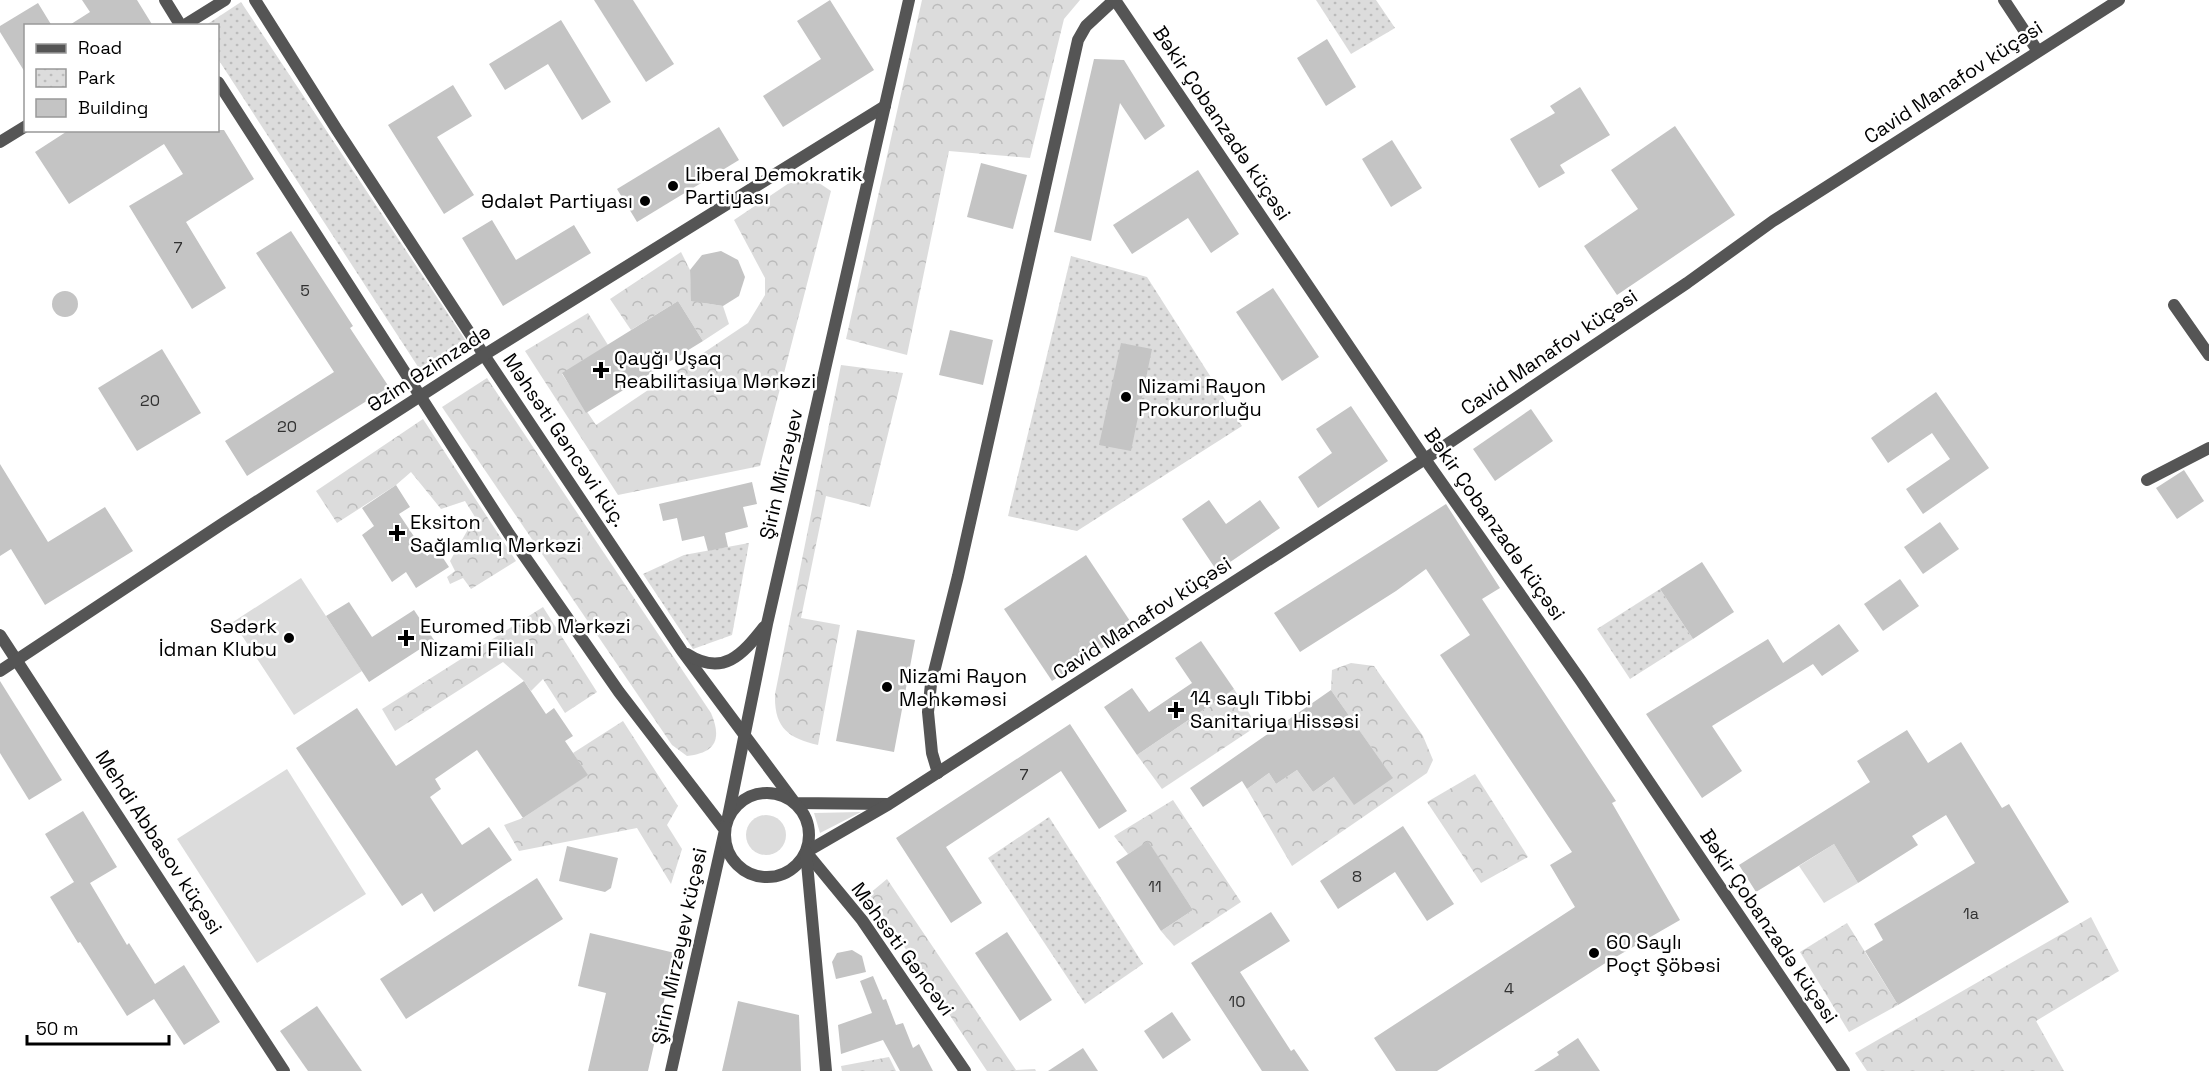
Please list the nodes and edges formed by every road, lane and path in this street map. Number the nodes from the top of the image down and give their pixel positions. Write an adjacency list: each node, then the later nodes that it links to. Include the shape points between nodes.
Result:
1 (165, 0): 8 (street)
2 (225, 0): 9 (street)
3 (255, 0): 16 (street, Məhsəti Gəncəvi küç.)
4 (909, 0): 12 (street, Şirin Mirzəyev)
5 (1114, 0): 20 (street, Bəkir Çobanzadə küçəsi); 28 (street, via 1086,26 1075,51 931,684 928,711)
6 (2004, 0): 10 (street)
7 (2119, 0): 10 (street, Cavid Manafov küçəsi)
8 (181, 24)
9 (185, 24)
10 (2037, 50): 20 (street, Cavid Manafov küçəsi, via 1773,220 1687,283)
11 (219, 84): 18 (street)
12 (885, 106): 16 (street, Əzim Əzimzadə); 22 (street, Şirin Mirzəyev)
13 (24, 127): 14 (street)
14 (0, 142)
15 (2174, 304): 17 (street)
16 (484, 355): 18 (street, Əzim Əzimzadə); 24 (street, Məhsəti Gəncəvi küç.)
17 (2209, 355)
18 (420, 397): 25 (street, Əzim Əzimzadə); 32 (street, via 619,692)
19 (2209, 448): 21 (street)
20 (1425, 459): 28 (street, Cavid Manafov küçəsi); 38 (street, Bəkir Çobanzadə küçəsi, via 1581,681)
21 (2147, 480)
22 (767, 624): 24 (street, via 734,660 706,664); 27 (street, Şirin Mirzəyev)
23 (0, 635): 25 (street, Mehdi Abbasov küçəsi)
24 (682, 651): 27 (street, Məhsəti Gəncəvi küç.)
25 (17, 661): 26 (street, Əzim Əzimzadə); 34 (street, Mehdi Abbasov küçəsi)
26 (0, 671)
27 (745, 737): 29 (street, Məhsəti Gəncəvi küç.); 31 (street, Şirin Mirzəyev)
28 (938, 772): 30 (street, Cavid Manafov küçəsi)
29 (795, 803): 30 (street); 31 (street, via 772,792 758,793 741,802); 33 (street, via 808,826)
30 (889, 804): 33 (street, Cavid Manafov küçəsi)
31 (728, 817): 32 (street)
32 (724, 830): 33 (street, via 730,855 738,866 756,875 788,872); 35 (street, Şirin Mirzəyev küçəsi)
33 (806, 852): 36 (street); 37 (street, Məhsəti Gəncəvi, via 862,920)
34 (284, 1071)
35 (671, 1071)
36 (826, 1071)
37 (965, 1071)
38 (1844, 1071)

